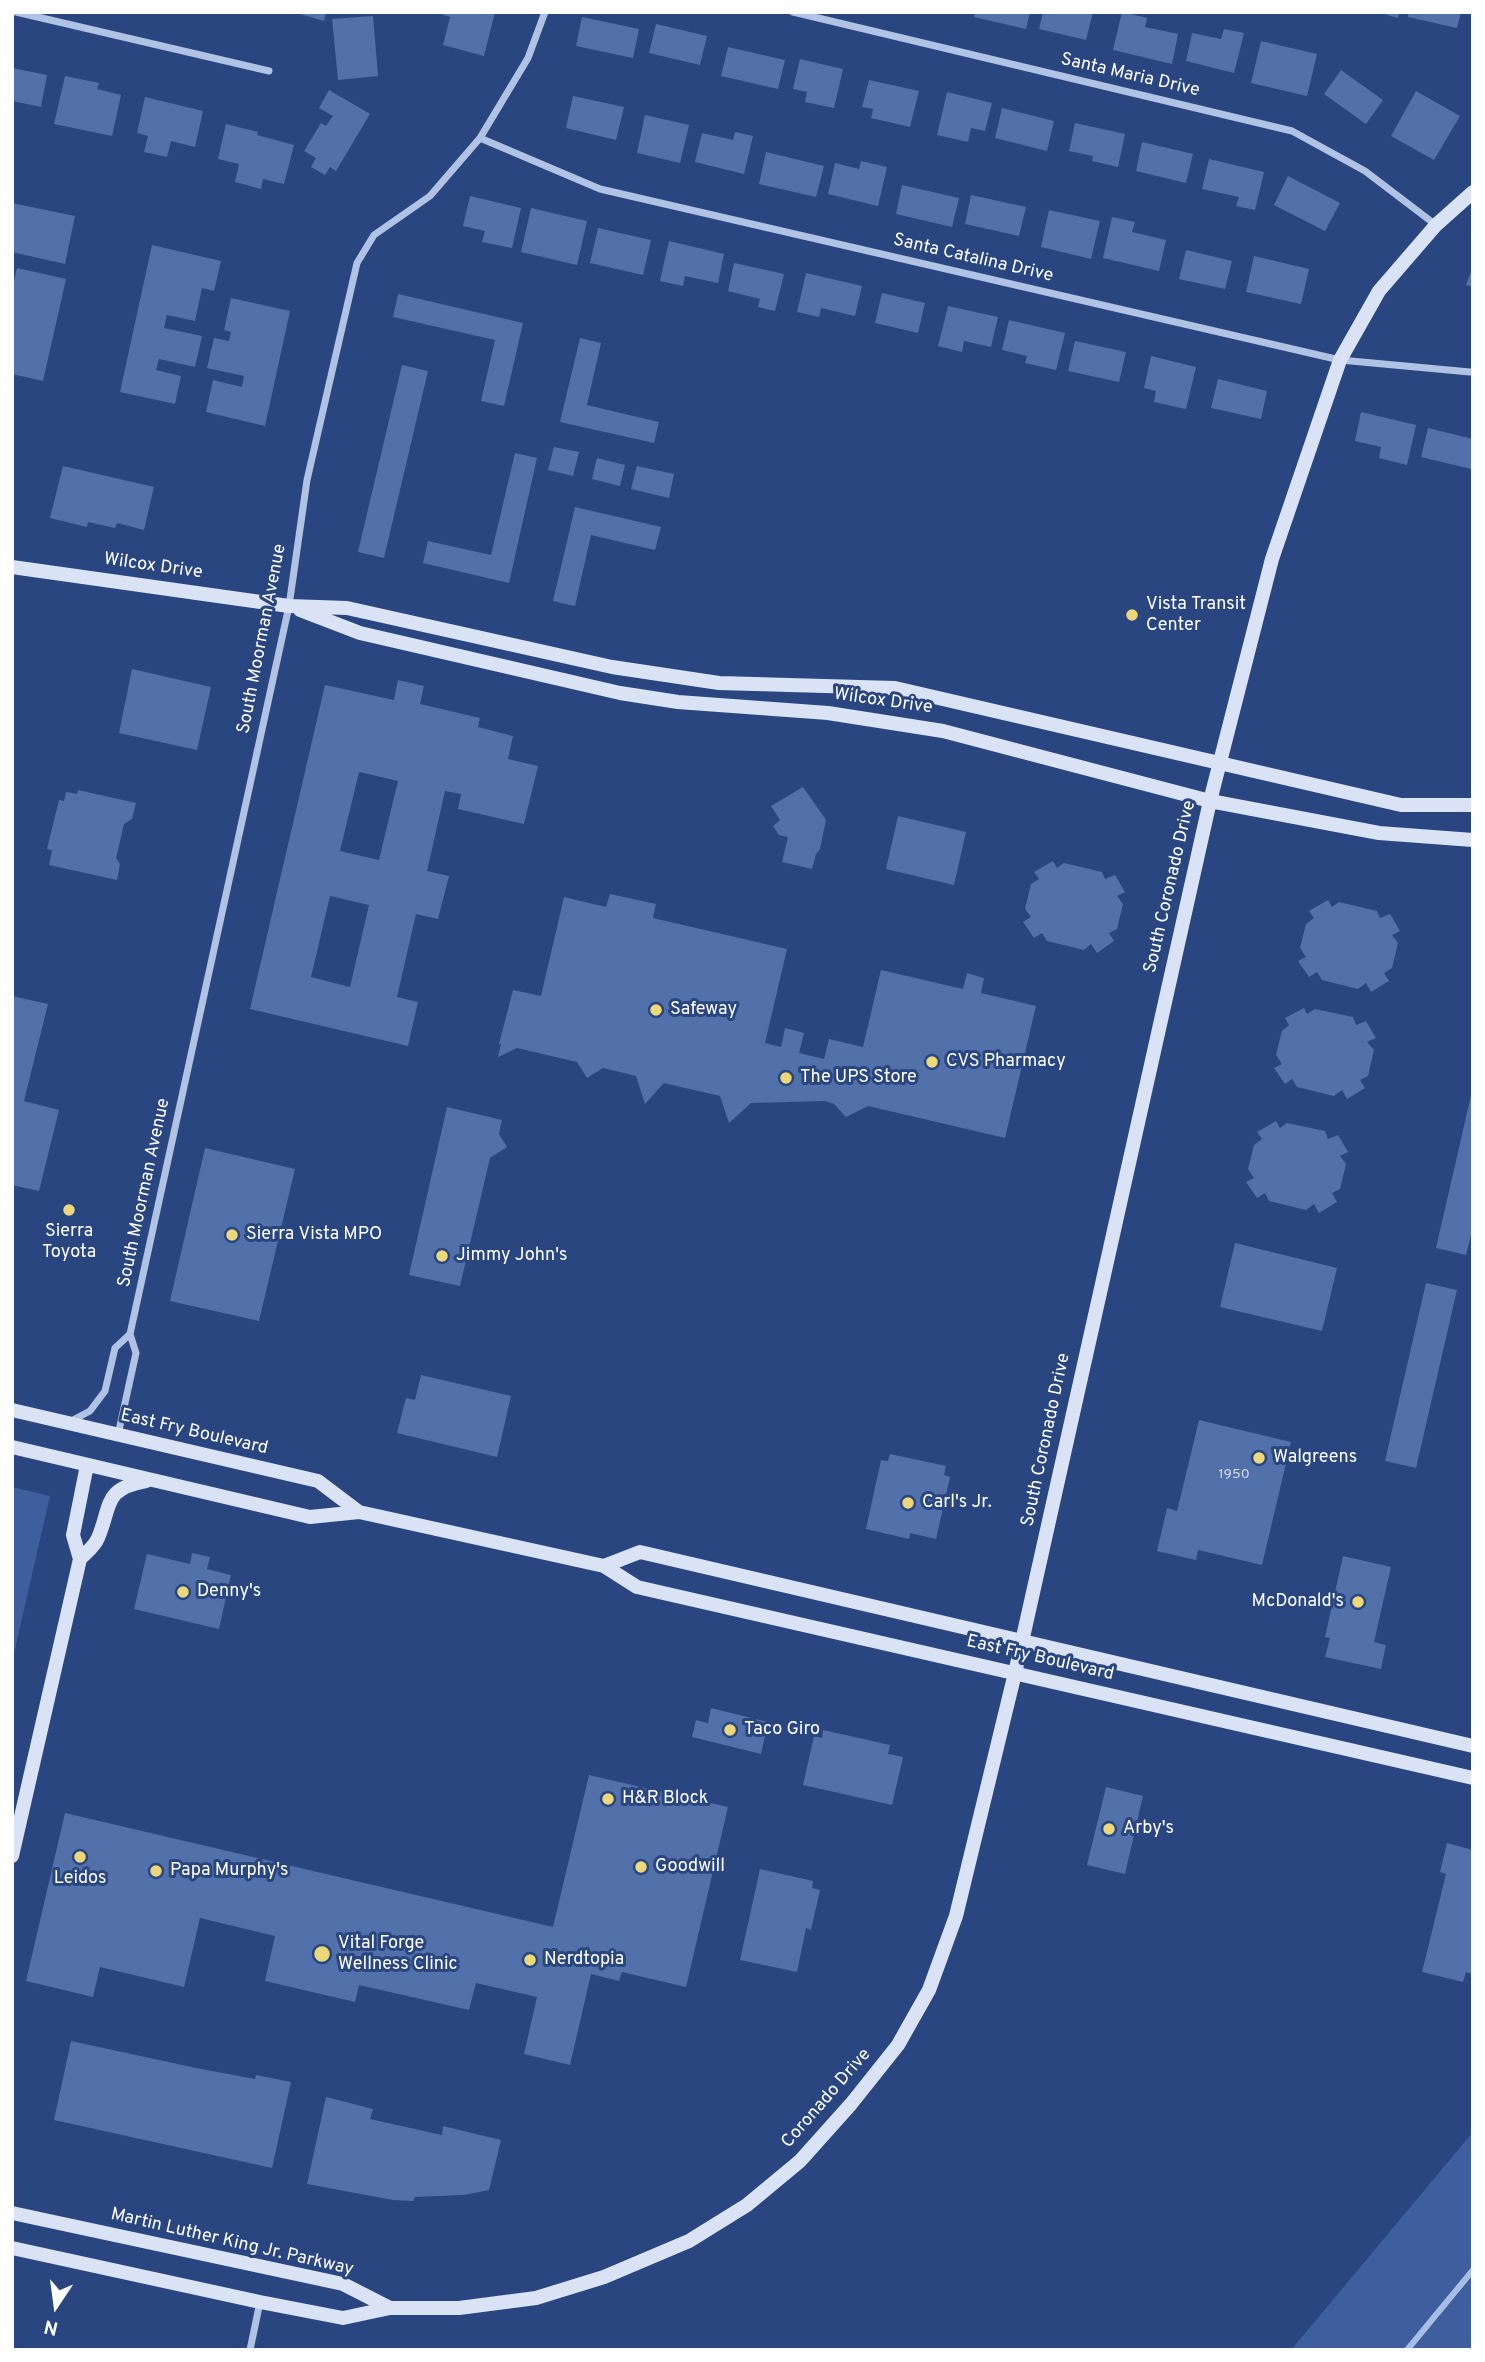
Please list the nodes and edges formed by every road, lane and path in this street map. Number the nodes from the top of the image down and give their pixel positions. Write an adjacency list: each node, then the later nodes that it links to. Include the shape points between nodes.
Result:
1 (16, 12): 4 (street)
2 (545, 12): 5 (street, South Moorman Avenue, via 528,58)
3 (793, 12): 7 (street, Santa Maria Drive, via 1292,131 1365,171)
4 (269, 71)
5 (480, 138): 8 (street, Santa Catalina Drive, via 600,189); 11 (street, South Moorman Avenue, via 430,196 374,235 357,264 307,480)
6 (1473, 192): 7 (street, South Coronado Drive)
7 (1436, 225): 8 (street, South Coronado Drive, via 1379,291)
8 (1340, 360): 9 (street, Santa Catalina Drive); 12 (street, South Coronado Drive, via 1272,559)
9 (1470, 372)
10 (12, 568): 11 (street, Wilcox Drive)
11 (289, 606): 12 (street, Wilcox Drive, via 347,608 612,667 719,683 895,688); 13 (street, Wilcox Drive, via 360,634 620,694 828,713 943,731); 16 (street, South Moorman Avenue)
12 (1219, 761): 13 (street, South Coronado Drive); 14 (street, Wilcox Drive, via 1401,805)
13 (1210, 801): 15 (street, Wilcox Drive, via 1378,833); 26 (street, South Coronado Drive)
14 (1473, 804)
15 (1473, 840)
16 (130, 1334): 18 (street, South Moorman Avenue, via 115,1348 104,1391 90,1411); 19 (street, South Moorman Avenue, via 136,1353)
17 (12, 1410): 18 (street, East Fry Boulevard)
18 (66, 1423): 19 (street, East Fry Boulevard)
19 (118, 1434): 23 (street, East Fry Boulevard, via 318,1481)
20 (12, 1447): 21 (street, East Fry Boulevard)
21 (87, 1465): 22 (street, East Fry Boulevard); 24 (street, via 73,1535)
22 (151, 1480): 23 (street, East Fry Boulevard, via 310,1517); 24 (street, via 114,1494 98,1541)
23 (359, 1512): 25 (street, East Fry Boulevard)
24 (80, 1559): 30 (street)
25 (604, 1566): 26 (street, East Fry Boulevard, via 640,1552); 27 (street, East Fry Boulevard, via 638,1587)
26 (1022, 1641): 27 (street, Coronado Drive); 28 (street, East Fry Boulevard)
27 (1015, 1673): 29 (street, East Fry Boulevard); 34 (street, Coronado Drive, via 956,1916 929,1990 898,2045 800,2161 747,2204 688,2241 604,2277 523,2300 459,2308)
28 (1473, 1746)
29 (1473, 1779)
30 (12, 1856)
31 (12, 2213): 34 (street, Martin Luther King Jr. Parkway, via 343,2284)
32 (12, 2248): 33 (street)
33 (260, 2302): 34 (street, via 343,2318); 35 (street)
34 (390, 2308)
35 (250, 2350)

